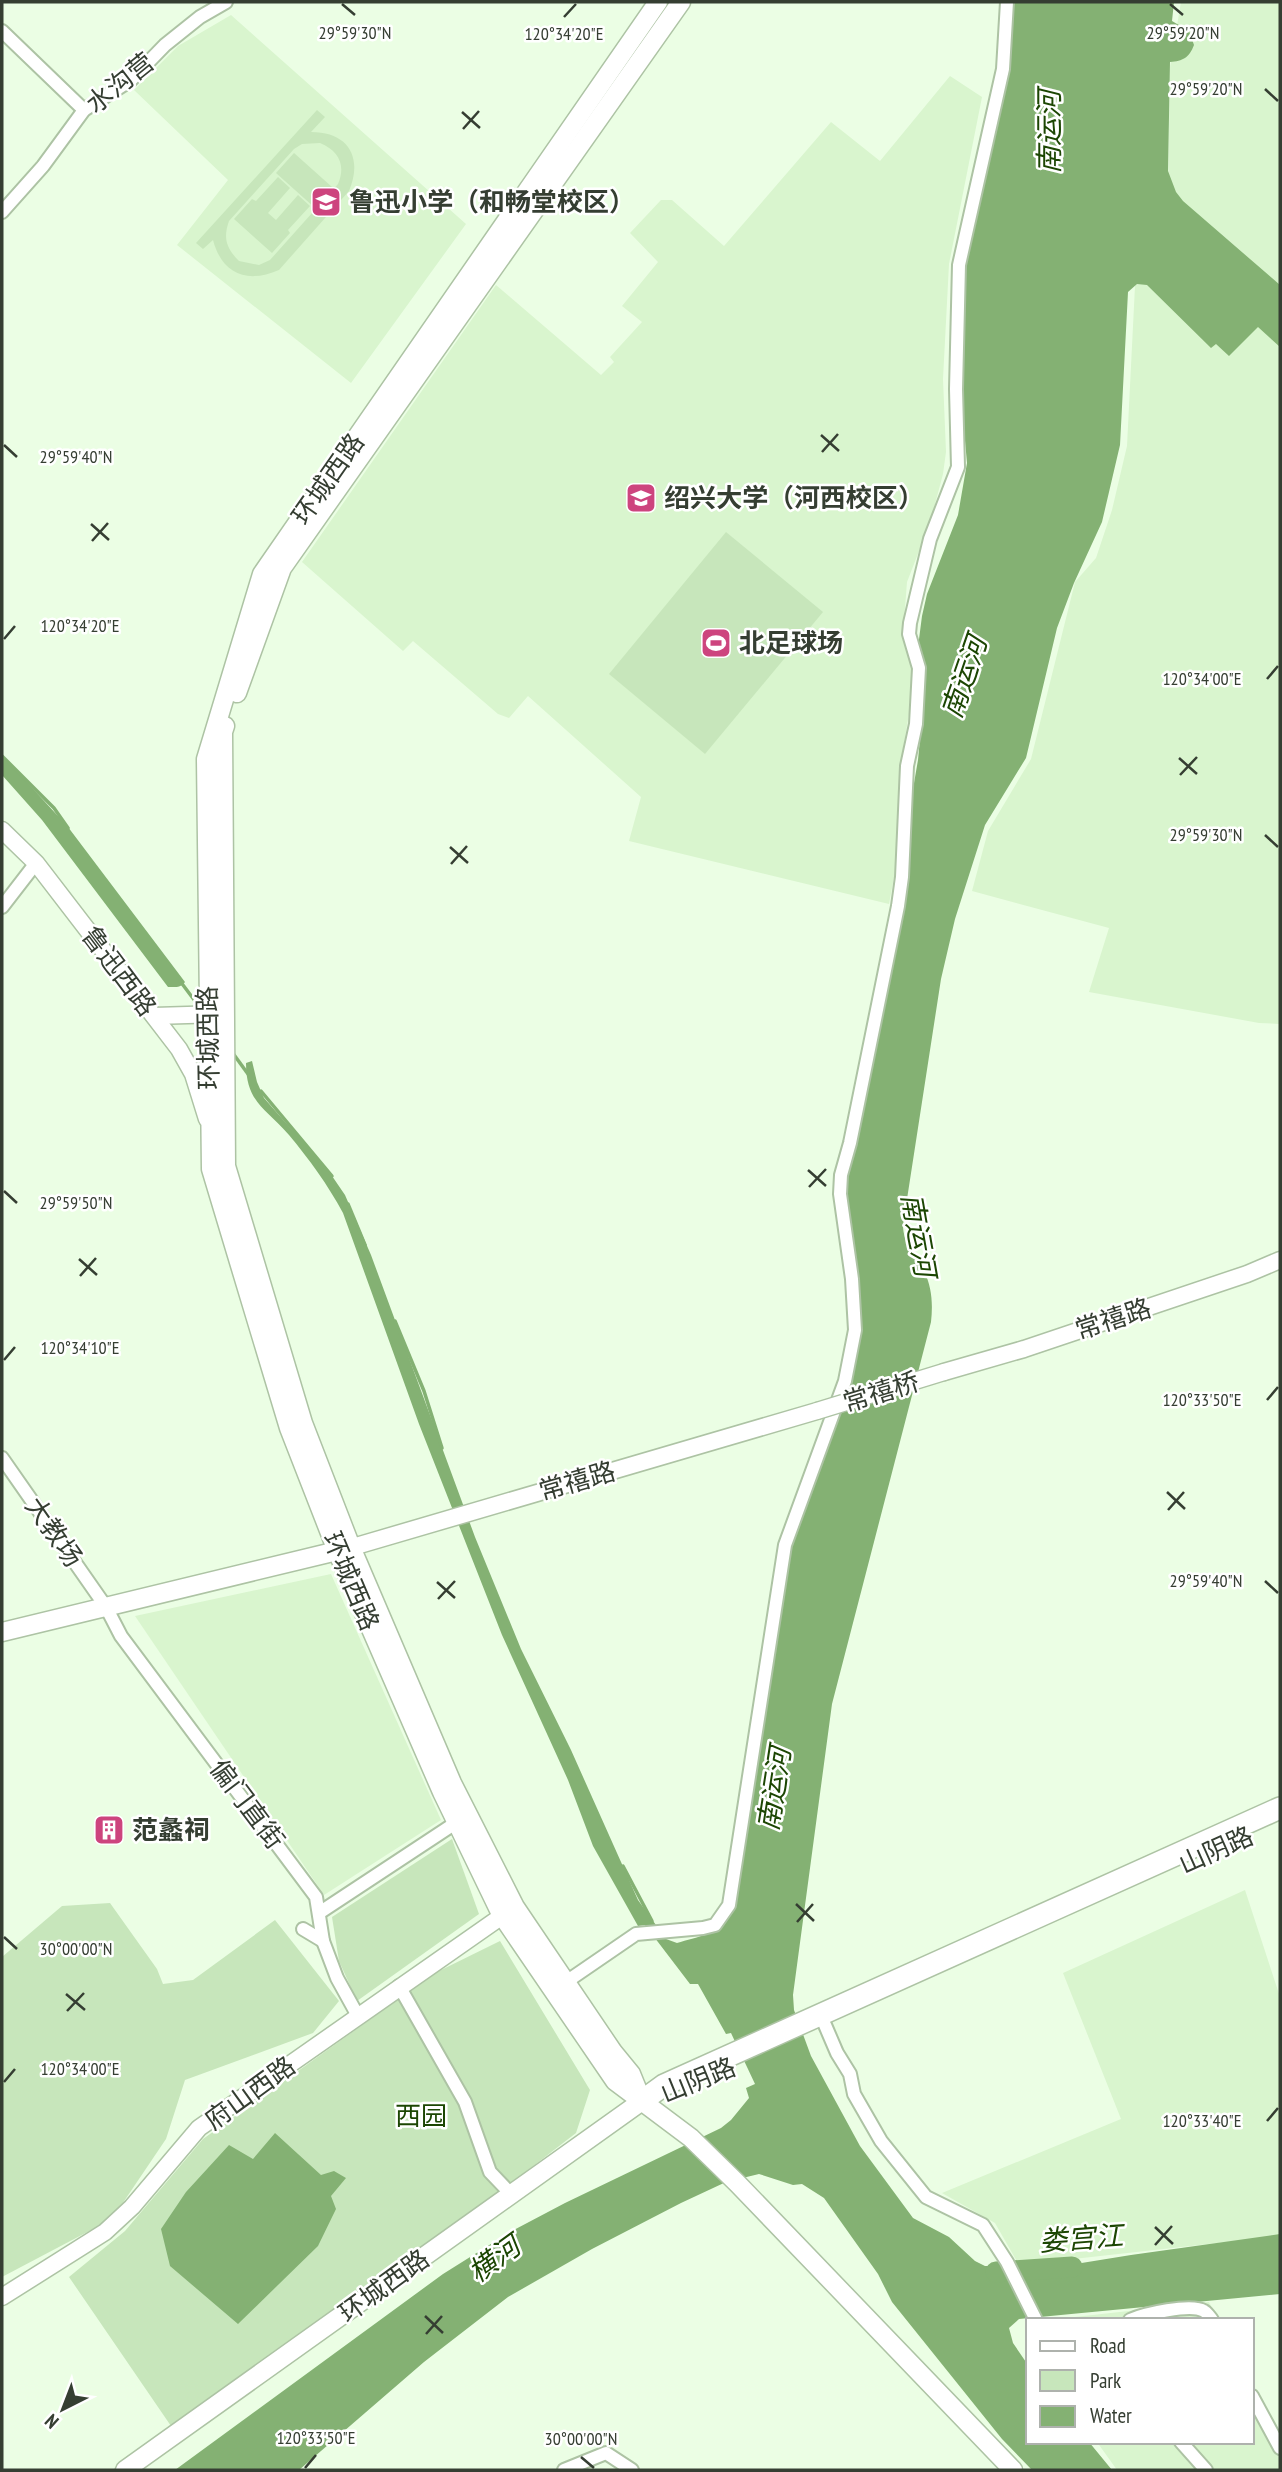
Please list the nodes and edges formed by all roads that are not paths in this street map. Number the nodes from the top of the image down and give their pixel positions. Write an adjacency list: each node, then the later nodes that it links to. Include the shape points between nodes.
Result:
1 (226, 2): 6 (street, 水沟营, via 165,45 131,80)
2 (658, 2): 11 (main road, 环城西路, via 262,574 206,759)
3 (681, 2): 11 (main road, 环城西路, via 282,568 223,732)
4 (1007, 2): 29 (street, via 1003,69 960,265 958,467 930,539 910,623 919,668 898,906 841,1175 855,1330 845,1381 785,1545 729,1905 715,1925 636,1934)
5 (2, 31): 6 (street)
6 (84, 110): 7 (street, 水沟营)
7 (2, 212)
8 (2, 830): 9 (street, 鲁迅西路)
9 (36, 863): 10 (street); 13 (street, 鲁迅西路)
10 (2, 907)
11 (215, 991): 12 (main road, 环城西路)
12 (216, 1014): 13 (street); 14 (main road, 环城西路, via 209,1049); 19 (main road, 环城西路, via 224,1068 226,1166)
13 (154, 1016): 14 (street, 鲁迅西路, via 193,1074)
14 (210, 1128): 19 (main road, 环城西路, via 211,1169 289,1428)
15 (1280, 1260): 16 (street, 常禧路)
16 (944, 1372): 17 (street, 常禧桥, bridge)
17 (817, 1411): 19 (street, 常禧路)
18 (2, 1458): 20 (street, 大教场)
19 (344, 1549): 20 (main road); 23 (main road, 环城西路); 25 (main road, 环城西路)
20 (106, 1607): 21 (main road); 26 (street, 偏门直街, via 121,1636 316,1897)
21 (2, 1632)
22 (1280, 1808): 33 (main road, 山阴路)
23 (457, 1822): 25 (main road, 环城西路); 26 (street)
24 (1280, 1822): 32 (main road, 山阴路)
25 (508, 1911): 29 (main road, 环城西路); 30 (street, 府山西路); 34 (main road, 环城西路, via 615,2081)
26 (319, 1913): 28 (street, 偏门直街)
27 (303, 1929): 28 (street)
28 (323, 1941): 31 (street, 偏门直街)
29 (566, 1982): 34 (main road, 环城西路, via 631,2074)
30 (399, 1986): 31 (street, 府山西路); 35 (street, via 465,2102 490,2172)
31 (358, 2015): 36 (street, 府山西路, via 199,2128 105,2232)
32 (825, 2025): 33 (main road, 山阴路); 37 (street, via 850,2074 853,2094 881,2141 926,2197 983,2225)
33 (802, 2029): 34 (main road, 山阴路, via 673,2094)
34 (642, 2101): 35 (main road, 环城西路); 46 (main road, via 691,2138 737,2183)
35 (512, 2195): 43 (main road, 环城西路)
36 (2, 2297)
37 (1035, 2318)
38 (1135, 2318): 39 (street, via 1197,2309)
39 (1210, 2318)
40 (1254, 2400): 42 (street)
41 (1183, 2444): 47 (street)
42 (1280, 2448)
43 (125, 2470)
44 (564, 2470): 45 (street, via 606,2453)
45 (632, 2470)
46 (1013, 2470)
47 (1206, 2470)

